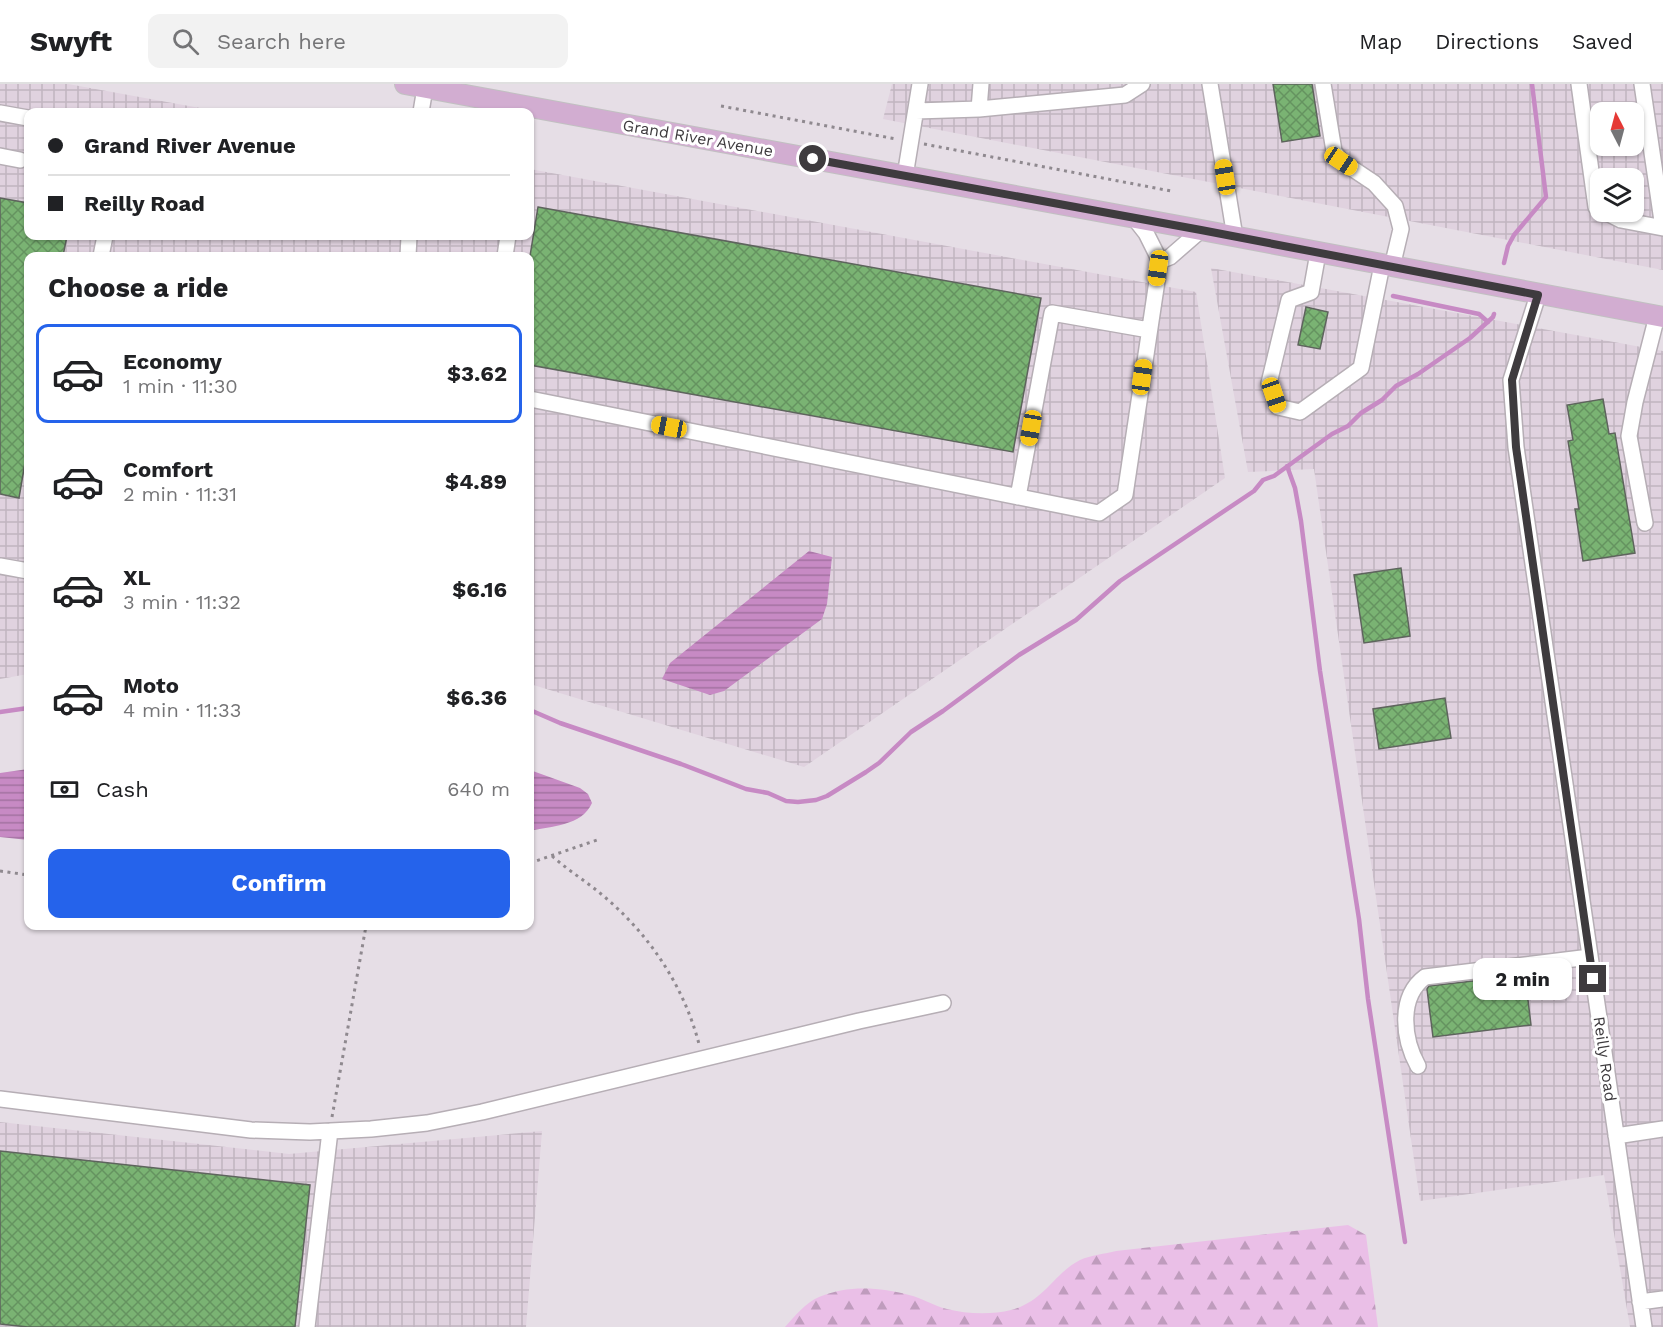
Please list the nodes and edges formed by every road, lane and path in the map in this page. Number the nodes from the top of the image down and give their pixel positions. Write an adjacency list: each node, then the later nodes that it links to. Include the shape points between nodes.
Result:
1 (405, 84): 9 (main road, Grand River Avenue)
2 (920, 84): 13 (street)
3 (981, 84): 12 (street)
4 (1142, 84): 12 (street, via 1125,95)
5 (1210, 84): 26 (street)
6 (1323, 84): 29 (street, via 1334,151 1341,161 1374,183 1395,206 1401,229)
7 (1580, 84): 19 (street)
8 (1642, 84): 24 (street)
9 (425, 88): 11 (street); 20 (main road, Grand River Avenue)
10 (721, 106): 16 (path)
11 (422, 108)
12 (979, 109): 13 (street)
13 (916, 111): 16 (street)
14 (0, 113): 15 (street)
15 (24, 117)
16 (911, 142): 20 (street); 21 (path)
17 (0, 156): 18 (street)
18 (20, 160)
19 (1591, 168)
20 (905, 176): 22 (main road, Grand River Avenue)
21 (1171, 191)
22 (1135, 219): 25 (main road, Grand River Avenue); 28 (street)
23 (1632, 222): 24 (street)
24 (1663, 228)
25 (1201, 230): 26 (main road, Grand River Avenue); 28 (street)
26 (1234, 237): 27 (main road, Grand River Avenue)
27 (1318, 253): 29 (main road, Grand River Avenue); 29 (street, via 1311,292 1289,300 1269,383 1278,407 1300,412 1361,368)
28 (1160, 261): 32 (street)
29 (1387, 266): 30 (main road, Grand River Avenue)
30 (1538, 295): 31 (main road, Grand River Avenue); 44 (street, Reilly Road, via 1512,380 1513,412)
31 (1660, 316): 35 (street, via 1629,436)
32 (1149, 330): 34 (street, via 1125,495 1100,513); 34 (street, via 1052,313)
33 (534, 400): 34 (street)
34 (1018, 496)
35 (1645, 523)
36 (0, 566): 37 (street)
37 (24, 570)
38 (600, 839): 39 (path)
39 (552, 856): 40 (path); 46 (path, via 608,900 654,950 687,1005)
40 (534, 862)
41 (0, 871): 42 (path)
42 (24, 874)
43 (365, 930): 50 (path)
44 (1590, 957): 47 (street, via 1425,977 1416,984 1407,1010 1410,1051); 51 (street, Reilly Road)
45 (943, 1003): 46 (street)
46 (703, 1059): 50 (street, via 449,1119)
47 (1418, 1066)
48 (0, 1099): 50 (street, via 251,1130)
49 (1663, 1130): 51 (street)
50 (330, 1131): 54 (street)
51 (1616, 1136): 53 (street, Reilly Road)
52 (1663, 1299): 53 (street)
53 (1640, 1302): 55 (street, Reilly Road)
54 (307, 1327)
55 (1644, 1327)

